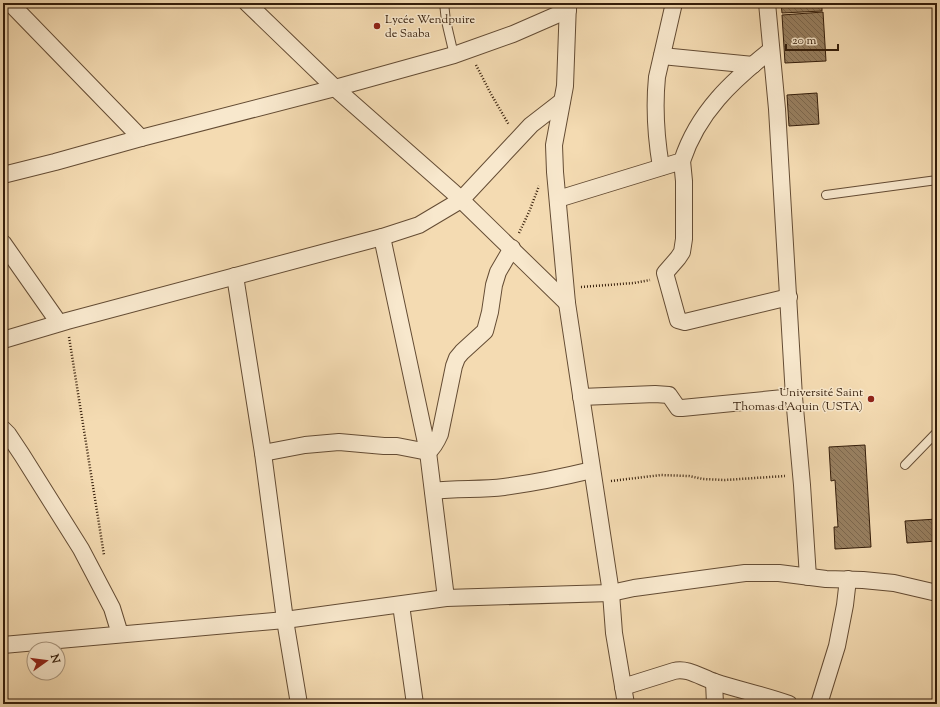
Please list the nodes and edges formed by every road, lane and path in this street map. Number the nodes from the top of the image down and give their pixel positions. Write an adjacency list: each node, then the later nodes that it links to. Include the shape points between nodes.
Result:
1 (10, 3): 13 (street)
2 (247, 3): 11 (street)
3 (444, 3): 8 (lane, via 446,22)
4 (674, 3): 9 (street)
5 (768, 3): 7 (street)
6 (568, 6): 8 (street, via 513,34); 12 (street, via 565,86)
7 (771, 50): 10 (street); 29 (street)
8 (462, 53): 11 (street); 14 (path, via 491,94)
9 (662, 56): 10 (street); 16 (street, via 655,103)
10 (753, 65): 15 (street, via 728,86 710,107 694,132)
11 (335, 88): 13 (street); 22 (street)
12 (562, 101): 14 (street, via 531,125); 21 (street, via 554,145)
13 (141, 138): 17 (street)
14 (517, 140): 22 (street)
15 (682, 161): 16 (street); 26 (street, via 684,239 682,252)
16 (661, 167): 21 (street)
17 (3, 175)
18 (937, 180): 20 (lane)
19 (541, 182): 25 (path)
20 (826, 195)
21 (558, 199): 28 (street)
22 (461, 200): 23 (street, via 420,225); 25 (street)
23 (382, 237): 27 (street); 36 (street)
24 (3, 243): 30 (street)
25 (512, 248): 28 (street); 36 (street, via 498,272 485,331 457,358 440,434)
26 (665, 273): 28 (path, via 657,278); 29 (street, via 677,318 683,322)
27 (235, 276): 30 (street); 37 (street)
28 (566, 295): 32 (street)
29 (789, 297): 33 (street)
30 (63, 322): 31 (street); 42 (path, via 80,402)
31 (3, 340)
32 (581, 397): 33 (street, via 662,394 671,397 678,408 682,408); 40 (street)
33 (794, 397): 39 (street)
34 (3, 429): 50 (street, via 81,549 112,608)
35 (937, 432): 38 (lane)
36 (428, 452): 37 (street, via 397,446 339,442 304,445); 41 (street)
37 (263, 453): 49 (street)
38 (905, 465)
39 (801, 475): 40 (path, via 725,480 661,475); 43 (street)
40 (593, 477): 41 (street, via 503,487); 45 (street)
41 (433, 491): 47 (street)
42 (105, 562)
43 (808, 577): 44 (street); 45 (street, via 779,573 745,573)
44 (848, 579): 46 (street, via 894,583); 59 (street, via 837,646)
45 (611, 593): 47 (street); 53 (street)
46 (937, 593)
47 (446, 598): 48 (street)
48 (401, 605): 49 (street); 55 (street)
49 (285, 620): 50 (street); 54 (street)
50 (120, 634): 51 (street)
51 (3, 645)
52 (714, 682): 53 (street, via 685,670 677,670); 57 (street); 58 (street)
53 (622, 687): 56 (street)
54 (299, 704)
55 (415, 704)
56 (626, 704)
57 (715, 704)
58 (789, 704)
59 (819, 704)

